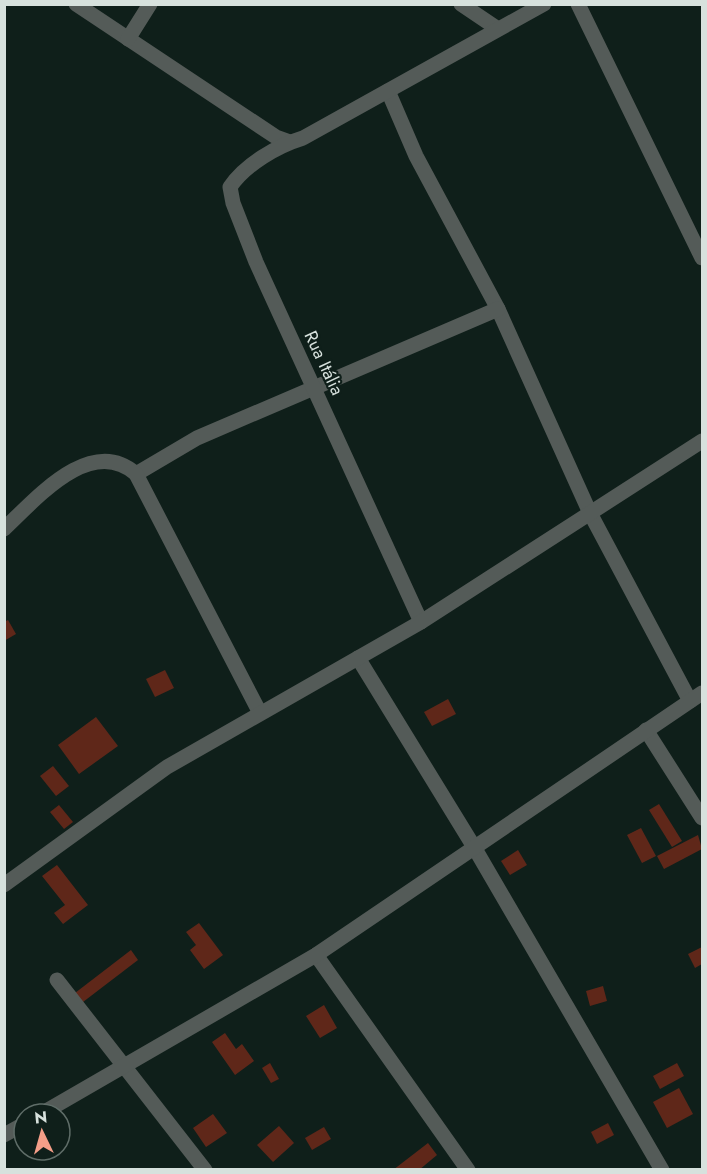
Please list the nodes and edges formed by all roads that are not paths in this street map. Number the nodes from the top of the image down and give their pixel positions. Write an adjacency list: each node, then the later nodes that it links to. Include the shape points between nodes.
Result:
1 (76, 4): 7 (street)
2 (150, 4): 7 (street)
3 (461, 4): 6 (street)
4 (544, 4): 6 (street)
5 (578, 4): 10 (street)
6 (498, 29): 8 (street)
7 (128, 39): 9 (street, via 276,137)
8 (388, 91): 9 (street); 11 (street, via 416,156)
9 (290, 142): 12 (street, Rua Itália, via 240,173 230,187 256,262)
10 (702, 258)
11 (498, 309): 12 (street); 15 (street)
12 (314, 387): 14 (street, via 198,438); 17 (street, Rua Itália)
13 (702, 441): 15 (street)
14 (136, 474): 16 (street, via 126,464 109,460 78,469 48,488); 20 (street)
15 (590, 513): 17 (street); 19 (street)
16 (4, 530)
17 (421, 622): 18 (street)
18 (358, 658): 20 (street); 23 (street)
19 (696, 697): 21 (street)
20 (260, 713): 24 (street, via 167,767)
21 (646, 730): 22 (street); 23 (street)
22 (702, 818)
23 (474, 847): 25 (street); 31 (street)
24 (4, 885)
25 (316, 955): 27 (street); 30 (street)
26 (57, 980): 27 (street)
27 (123, 1065): 28 (street); 29 (street)
28 (61, 1102)
29 (205, 1170)
30 (468, 1170)
31 (663, 1170)

